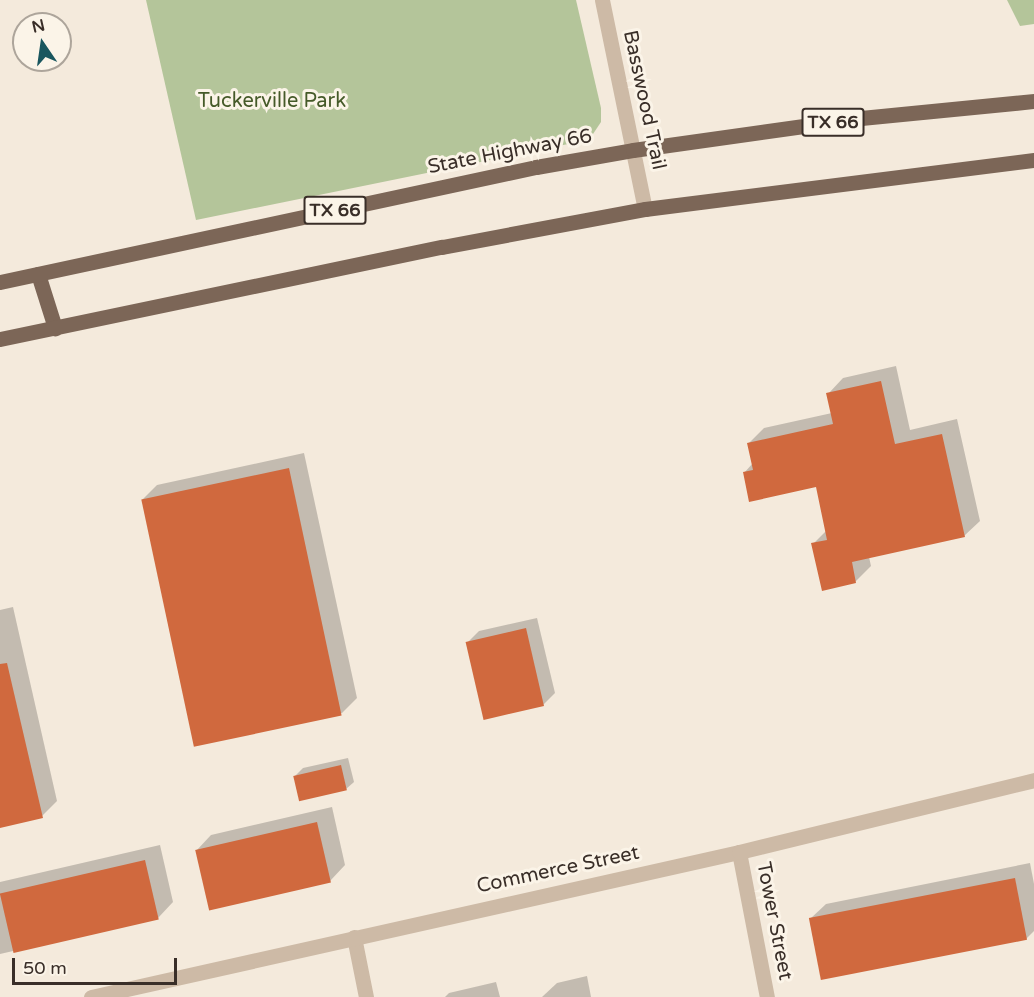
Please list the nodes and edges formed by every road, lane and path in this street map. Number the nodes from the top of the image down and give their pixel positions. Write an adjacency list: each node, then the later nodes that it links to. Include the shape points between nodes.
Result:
1 (602, 0): 3 (street, Basswood Trail)
2 (1034, 101): 3 (main road, State Highway 66 / TX 66, via 861,118)
3 (633, 150): 5 (street, Basswood Trail); 6 (main road, State Highway 66 / TX 66, via 536,167)
4 (1034, 159): 5 (main road)
5 (645, 209): 8 (main road)
6 (38, 274): 7 (main road, State Highway 66 / TX 66); 8 (main road)
7 (0, 282)
8 (55, 328): 9 (main road)
9 (0, 339)
10 (1034, 780): 11 (street, Commerce Street)
11 (739, 852): 12 (street, Commerce Street); 15 (street, Tower Street)
12 (354, 937): 13 (street, Commerce Street); 14 (street)
13 (91, 997)
14 (366, 997)
15 (767, 997)

